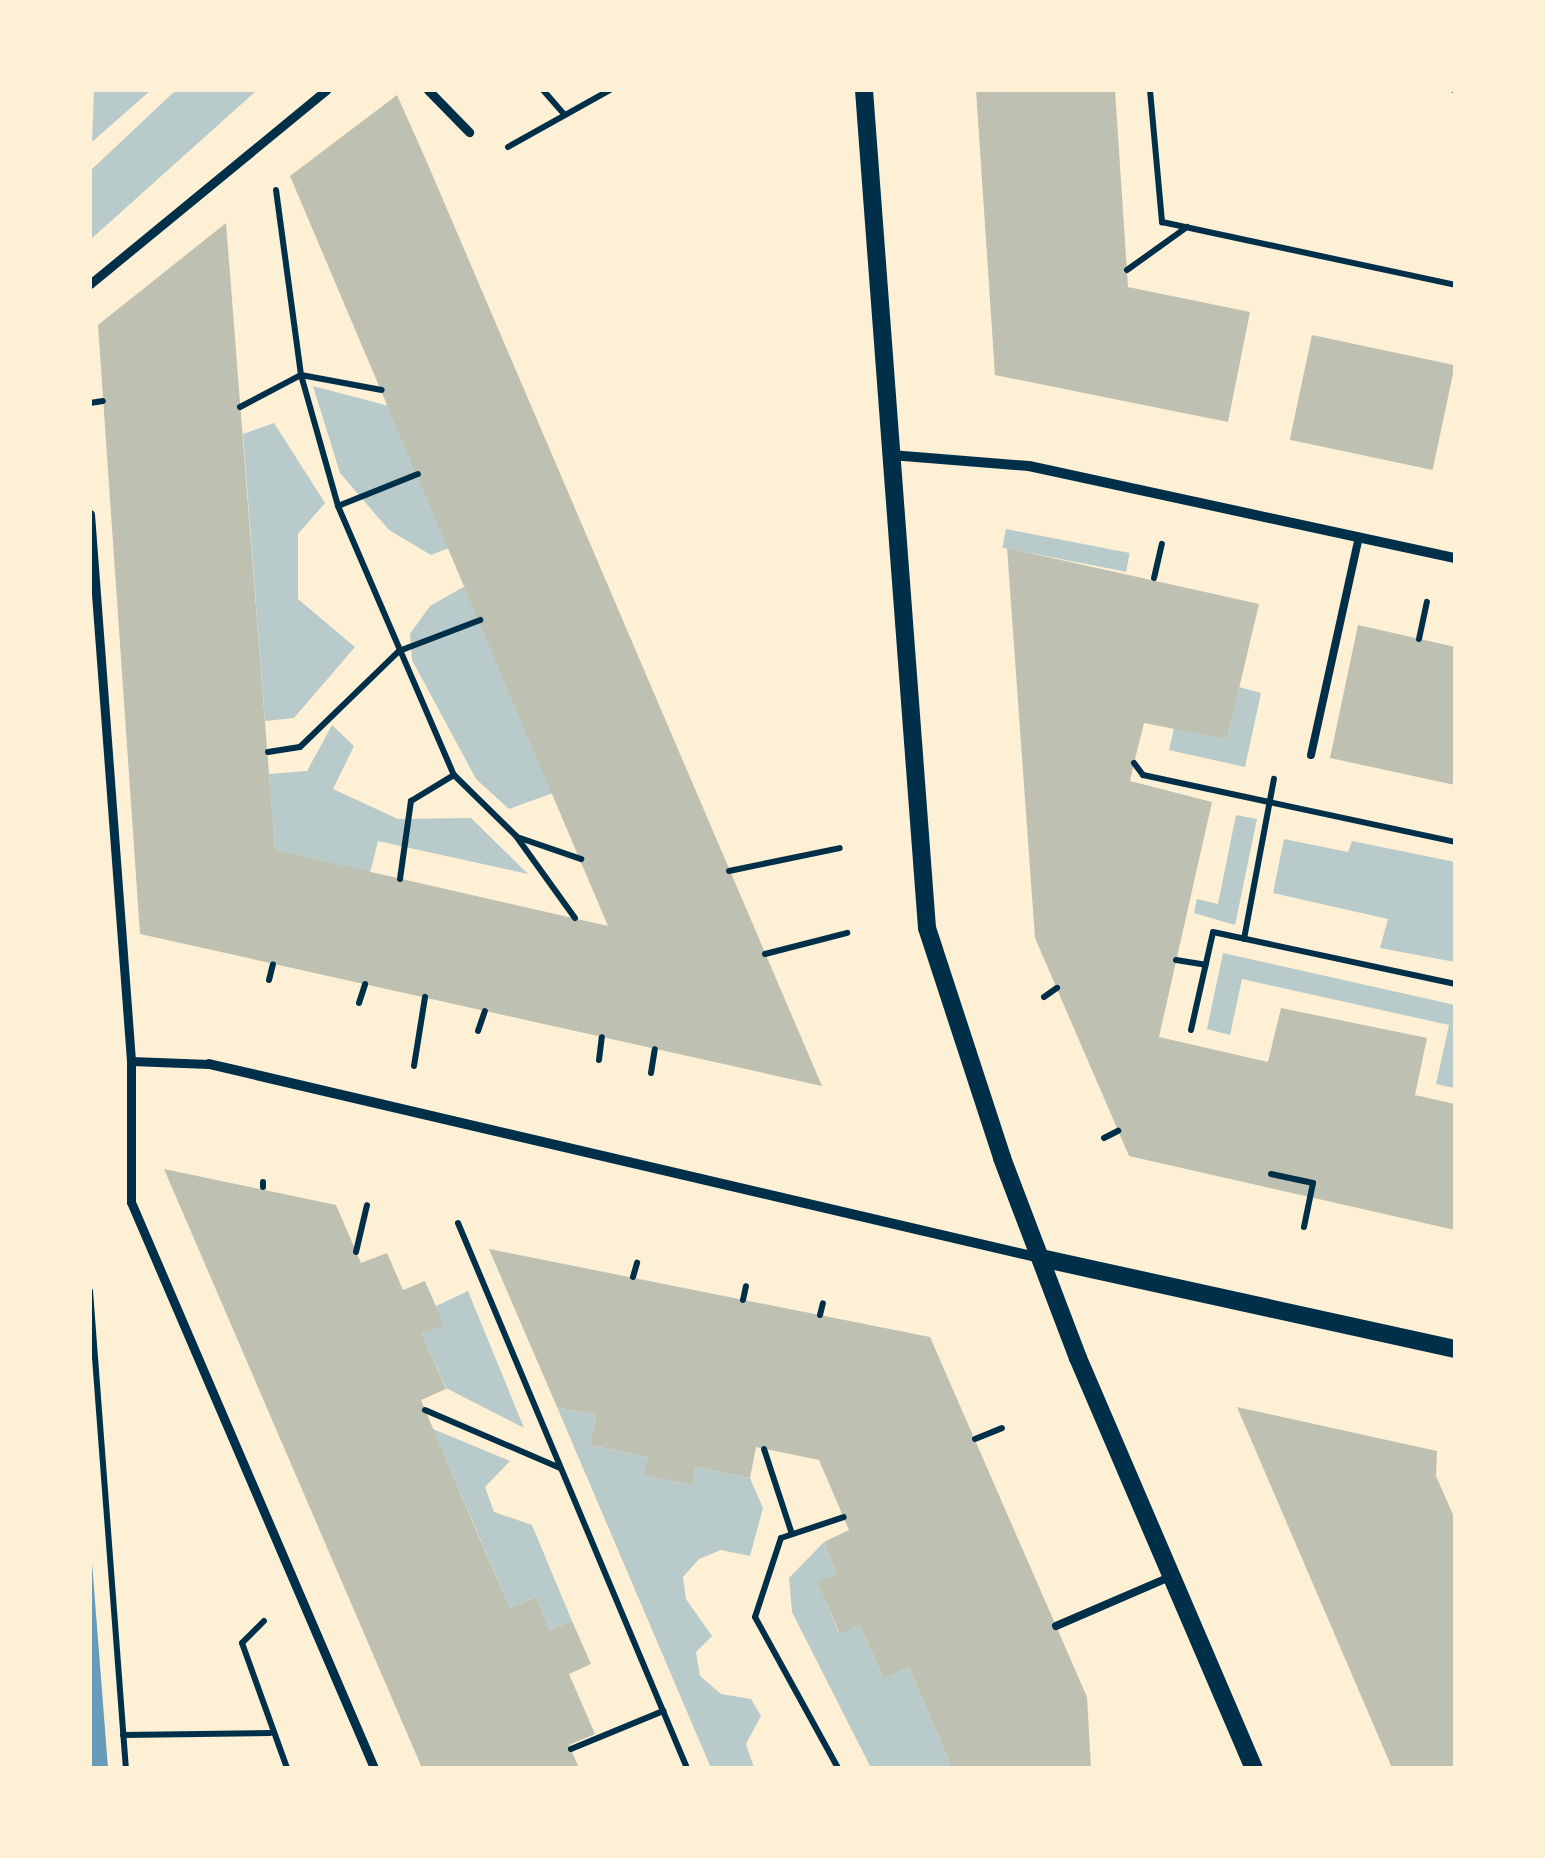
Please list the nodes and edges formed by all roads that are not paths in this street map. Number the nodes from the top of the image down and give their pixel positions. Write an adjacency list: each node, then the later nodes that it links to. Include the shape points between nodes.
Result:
1 (326, 90): 5 (street)
2 (428, 90): 4 (street)
3 (864, 90): 6 (street)
4 (470, 132)
5 (90, 284)
6 (890, 455): 8 (street, via 1030,466); 13 (street, via 927,928)
7 (90, 514): 11 (street)
8 (1358, 537): 9 (street); 10 (lane)
9 (1455, 558)
10 (1310, 755)
11 (131, 1061): 12 (street); 17 (street, via 131,1202)
12 (209, 1064): 13 (street)
13 (1041, 1258): 14 (street); 15 (street)
14 (1455, 1349)
15 (1172, 1576): 16 (lane); 18 (street)
16 (1056, 1626)
17 (374, 1768)
18 (1254, 1768)

